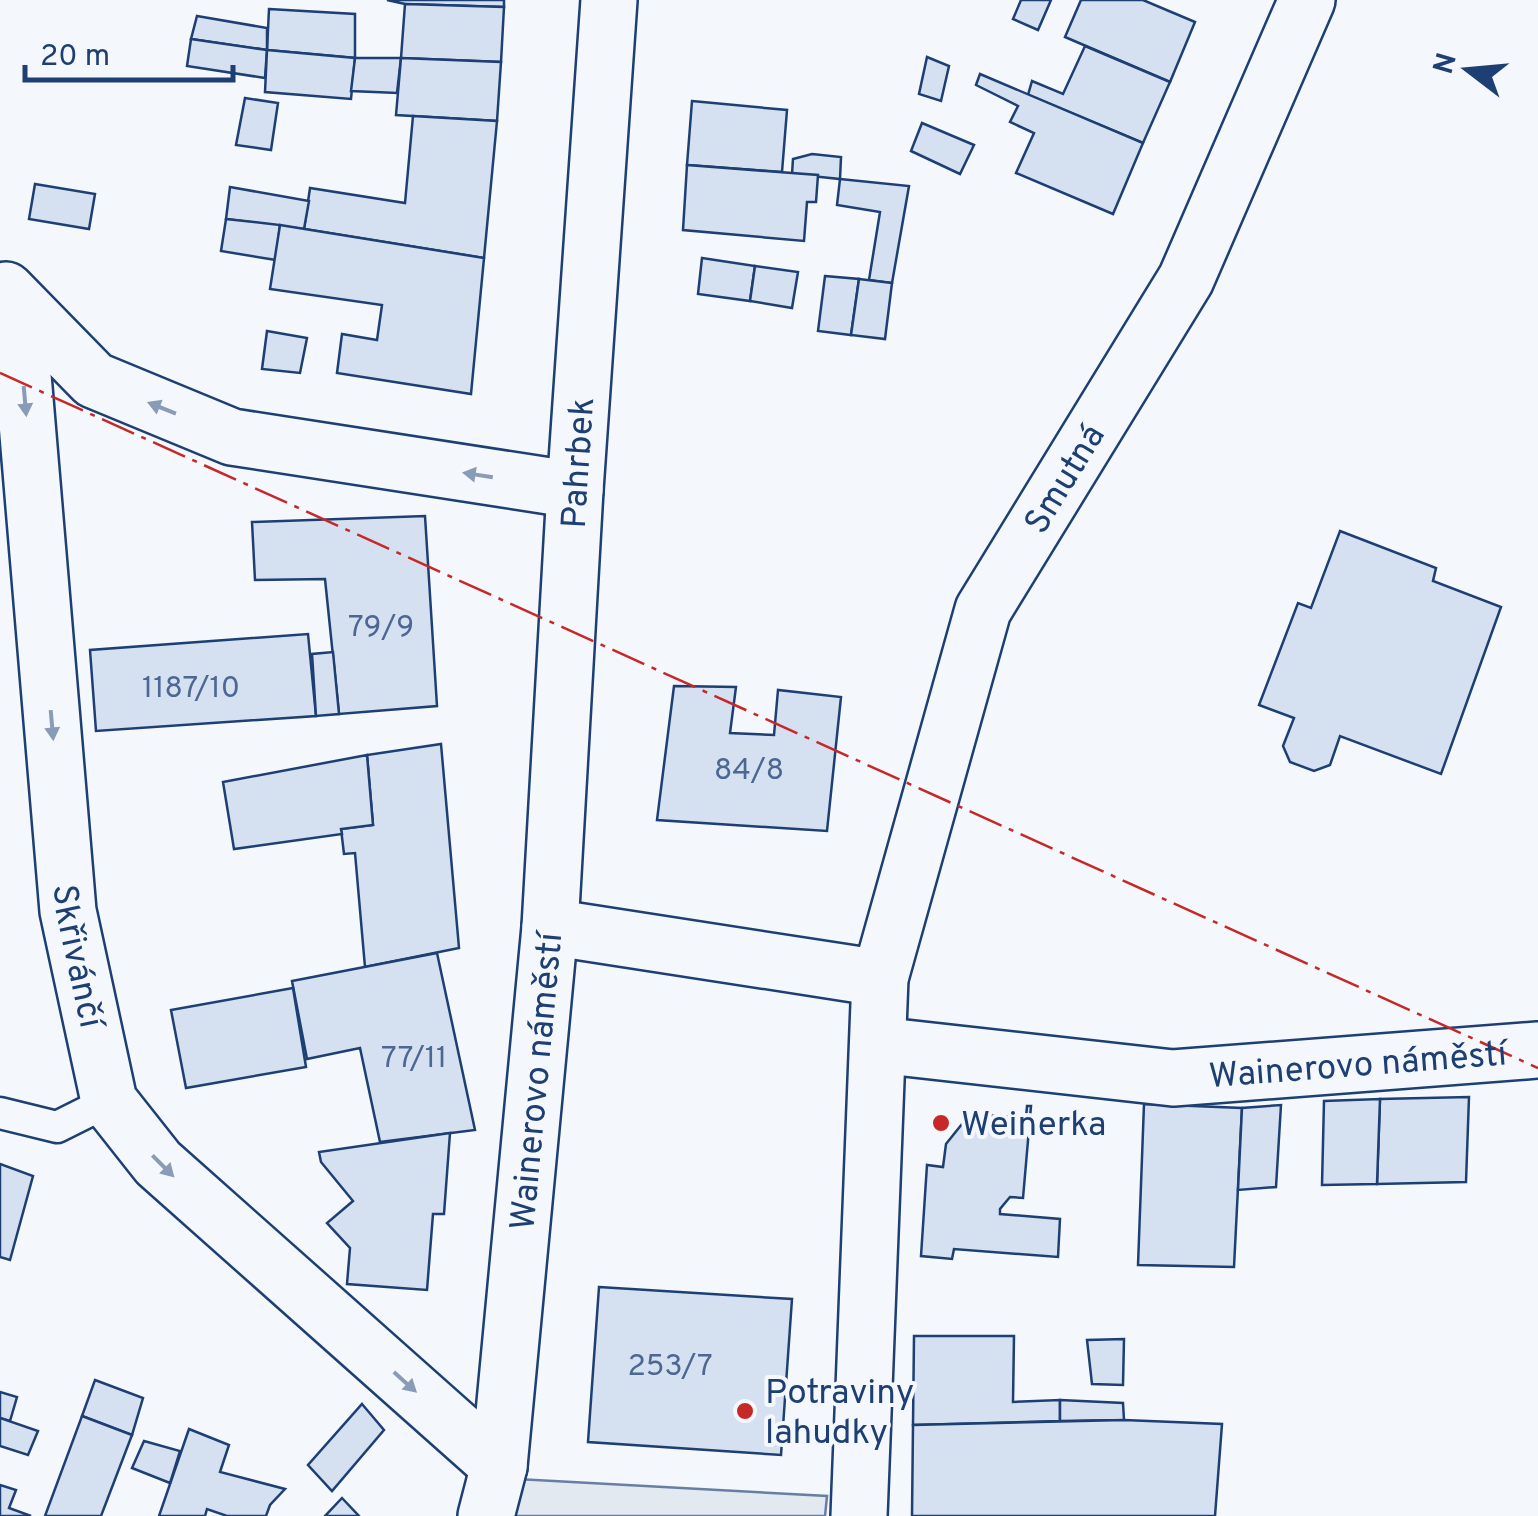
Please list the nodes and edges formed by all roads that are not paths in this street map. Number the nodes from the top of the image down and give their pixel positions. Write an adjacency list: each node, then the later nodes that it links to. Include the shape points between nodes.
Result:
1 (609, 0): 4 (street, Pahrbek)
2 (1307, 0): 6 (street, Smutná, via 1186,279 984,610)
3 (8, 293): 4 (street, one-way to 3, via 232,437 94,380); 9 (street, Skřivánčí, one-way to 9, via 68,911)
4 (575, 490): 5 (street, Pahrbek)
5 (550, 927): 6 (street, Wainerovo náměstí); 11 (street, Wainerovo náměstí)
6 (880, 978): 7 (street)
7 (878, 1045): 8 (street, Wainerovo náměstí, via 1173,1078); 12 (street)
8 (1538, 1050)
9 (110, 1101): 10 (lane, via 56,1126); 11 (street, Skřivánčí, one-way to 11, via 158,1163)
10 (0, 1113)
11 (493, 1491)
12 (859, 1516)

